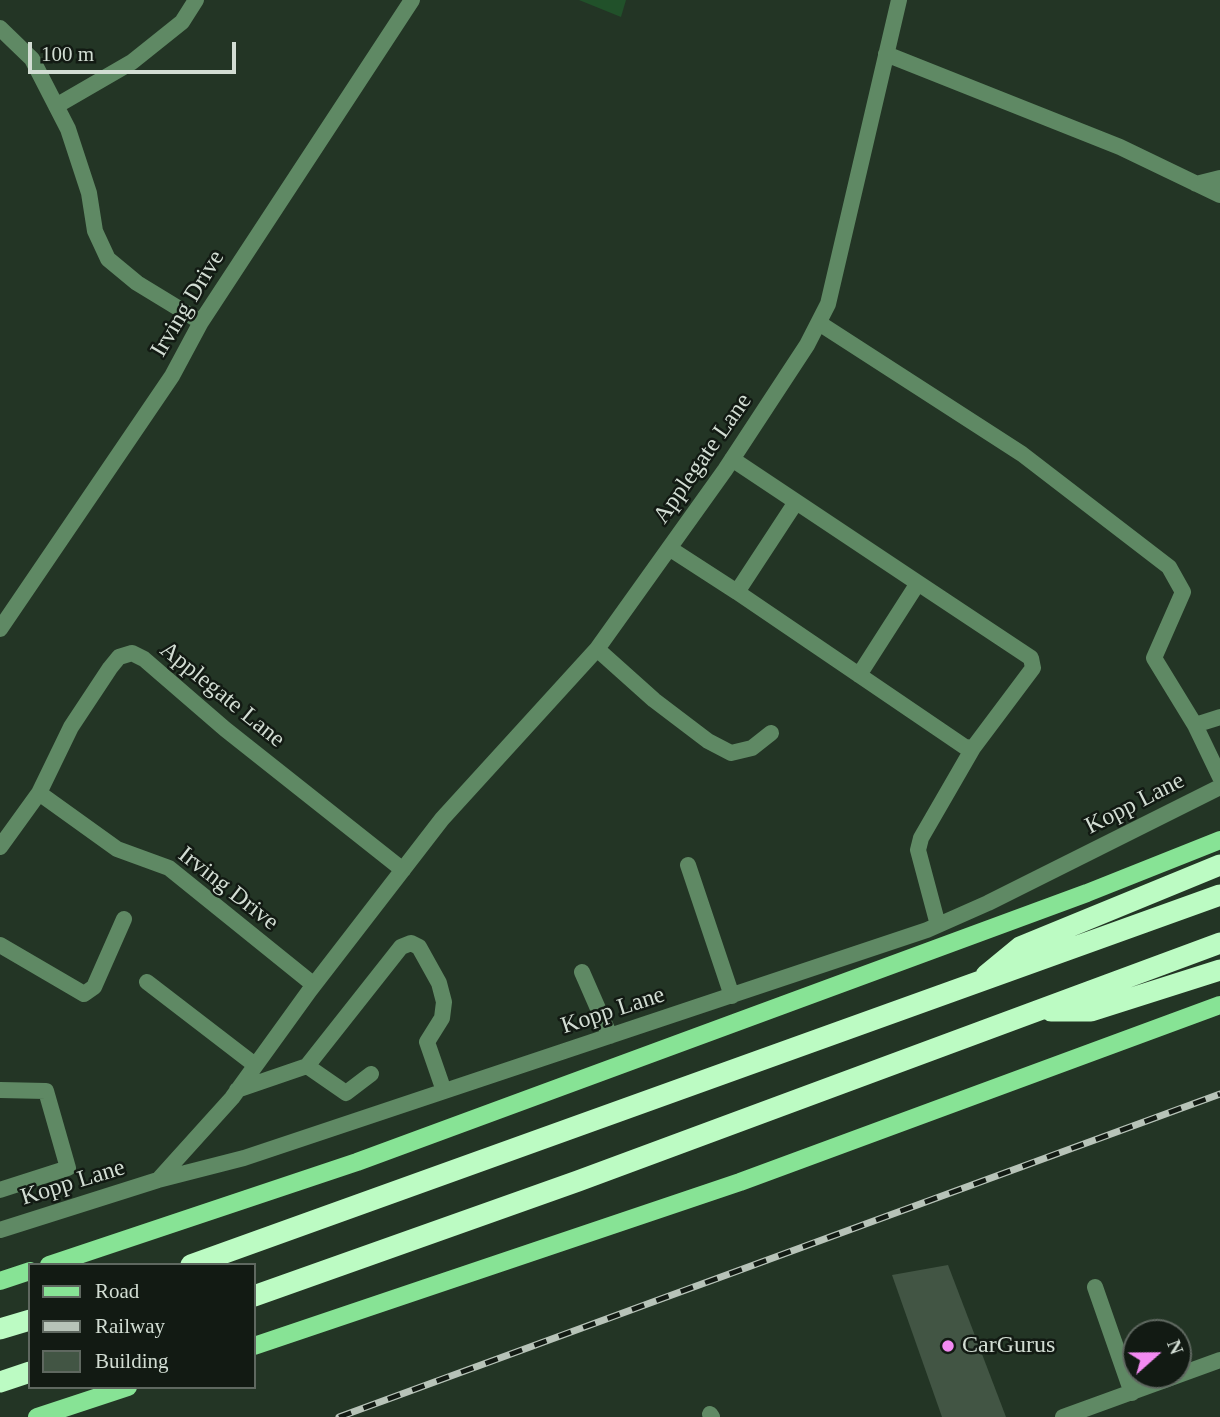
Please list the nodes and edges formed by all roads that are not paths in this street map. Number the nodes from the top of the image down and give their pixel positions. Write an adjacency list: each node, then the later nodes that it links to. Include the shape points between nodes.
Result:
1 (196, 0): 6 (street, via 182,22 131,62)
2 (412, 0): 10 (street, Irving Drive)
3 (899, 0): 5 (street, Applegate Lane)
4 (0, 28): 6 (street, via 32,59)
5 (886, 54): 8 (street, via 1120,147); 11 (street, Applegate Lane, via 828,304)
6 (57, 106): 10 (street, via 89,192 94,231 108,259 136,284)
7 (1220, 178): 8 (street)
8 (1196, 184): 9 (street)
9 (1220, 195)
10 (201, 322): 17 (street, Irving Drive, via 172,376)
11 (819, 323): 12 (street, Applegate Lane); 21 (street, via 1023,454 1169,567 1184,592 1154,657)
12 (732, 459): 13 (street); 14 (street, Applegate Lane)
13 (796, 502): 15 (street); 16 (street)
14 (669, 548): 16 (street); 18 (street, Applegate Lane)
15 (918, 583): 19 (street); 23 (street, via 1031,659 1033,667)
16 (737, 592): 19 (street)
17 (0, 629)
18 (597, 649): 22 (street, via 654,700 730,753 752,748); 31 (street, Applegate Lane, via 442,819)
19 (859, 675): 23 (street)
20 (1220, 717): 21 (street)
21 (1195, 725): 24 (street)
22 (771, 733)
23 (973, 748): 34 (street, via 918,850)
24 (1220, 777)
25 (1220, 787): 34 (street, Kopp Lane)
26 (39, 793): 28 (street, Applegate Lane); 31 (street, Applegate Lane, via 71,727 110,668 119,657 132,653); 40 (street, Irving Drive, via 117,849 169,868)
27 (1220, 840): 57 (main road, via 357,1162)
28 (0, 847)
29 (688, 865): 42 (street)
30 (1220, 865): 41 (highway, via 1020,947)
31 (403, 870): 40 (street, Applegate Lane)
32 (1220, 895): 41 (highway)
33 (124, 919): 36 (street, via 94,987 84,994)
34 (938, 925): 42 (street, Kopp Lane)
35 (1220, 943): 44 (highway)
36 (0, 945)
37 (1220, 970): 44 (highway, via 1091,1011)
38 (582, 972): 45 (street)
39 (147, 982): 46 (street)
40 (314, 985): 46 (street, Applegate Lane)
41 (973, 985): 58 (highway)
42 (732, 996): 45 (street, Kopp Lane)
43 (1220, 1005): 65 (main road, via 740,1182)
44 (1038, 1011): 62 (highway)
45 (610, 1036): 51 (street, Kopp Lane)
46 (255, 1065): 50 (street, Applegate Lane)
47 (307, 1066): 50 (street); 51 (street, via 401,947 411,943 419,947 444,1002 442,1018 427,1042); 52 (street)
48 (371, 1074): 52 (street)
49 (0, 1090): 55 (street, via 46,1091 68,1168)
50 (237, 1090): 54 (street, Applegate Lane)
51 (444, 1091): 53 (street, Kopp Lane)
52 (346, 1093): 53 (street)
53 (352, 1121): 54 (street, Kopp Lane, via 244,1158)
54 (158, 1180): 56 (street, Kopp Lane)
55 (0, 1190)
56 (2, 1223)
57 (55, 1263)
58 (197, 1263)
59 (28, 1272): 60 (main road)
60 (0, 1281)
61 (1095, 1287): 70 (street)
62 (256, 1295)
63 (28, 1321): 64 (highway)
64 (0, 1329)
65 (256, 1345)
66 (1220, 1360): 70 (street)
67 (28, 1373): 68 (highway)
68 (0, 1382)
69 (122, 1389): 71 (main road)
70 (1132, 1392): 72 (street)
71 (37, 1417)
72 (1063, 1417)

